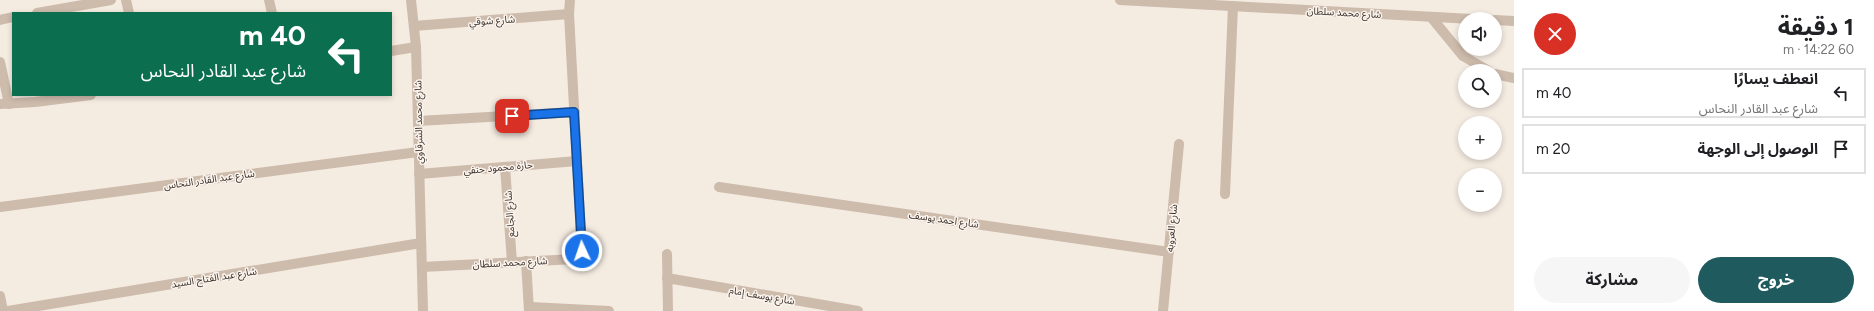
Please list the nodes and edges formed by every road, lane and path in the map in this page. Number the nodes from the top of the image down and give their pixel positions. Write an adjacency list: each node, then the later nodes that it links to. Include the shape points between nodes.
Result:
1 (111, 0): 8 (street)
2 (126, 0): 9 (street)
3 (269, 0): 10 (street)
4 (411, 0): 18 (street, شارع محمد الشرقاوي)
5 (570, 0): 11 (street, شارع محمد سلطان)
6 (1120, 0): 7 (street, شارع محمد سلطان)
7 (1233, 6): 13 (street, شارع محمد سلطان); 35 (street)
8 (43, 12)
9 (128, 12)
10 (272, 12)
11 (569, 14): 18 (street, شارع شوقي); 27 (street, شارع محمد سلطان)
12 (12, 17): 15 (street)
13 (1432, 17): 14 (street, شارع محمد سلطان); 22 (street, via 1463,56)
14 (1458, 18)
15 (0, 20)
16 (1502, 20): 17 (street)
17 (1514, 21)
18 (414, 26): 19 (street, شارع محمد الشرقاوي)
19 (416, 47): 20 (street); 28 (street, شارع محمد الشرقاوي)
20 (392, 51)
21 (0, 62): 26 (street)
22 (1477, 64)
23 (1502, 75): 24 (street)
24 (1514, 78)
25 (81, 96): 26 (street)
26 (5, 104)
27 (574, 112): 28 (street); 31 (street, شارع محمد سلطان)
28 (418, 121): 30 (street, شارع محمد الشرقاوي)
29 (1179, 144): 38 (street, شارع العروبه)
30 (418, 152): 33 (street, شارع محمد الشرقاوي); 36 (street, شارع عبد القادر النحاس)
31 (577, 161): 32 (street, حارة محمود حنفي); 40 (street, شارع محمد سلطان, via 582,255 579,258)
32 (505, 167): 33 (street, حارة محمود حنفي); 41 (street, شارع الجامع)
33 (419, 174): 37 (street, شارع محمد الشرقاوي)
34 (719, 187): 38 (street, شارع احمد يوسف)
35 (1225, 194)
36 (0, 207)
37 (421, 243): 42 (street, شارع محمد الشرقاوي); 47 (street, شارع عبد الفتاح السيد)
38 (1169, 252): 52 (street, شارع العروبه)
39 (667, 254): 43 (street)
40 (526, 261): 41 (street, شارع محمد سلطان); 45 (street)
41 (512, 262): 42 (street, شارع محمد سلطان)
42 (422, 267): 48 (street, شارع محمد الشرقاوي)
43 (667, 278): 50 (street); 51 (street, شارع يوسف إمام)
44 (0, 296): 46 (street)
45 (529, 309): 49 (street)
46 (3, 311)
47 (8, 311)
48 (423, 311)
49 (609, 311)
50 (668, 311)
51 (858, 311)
52 (1163, 311)

